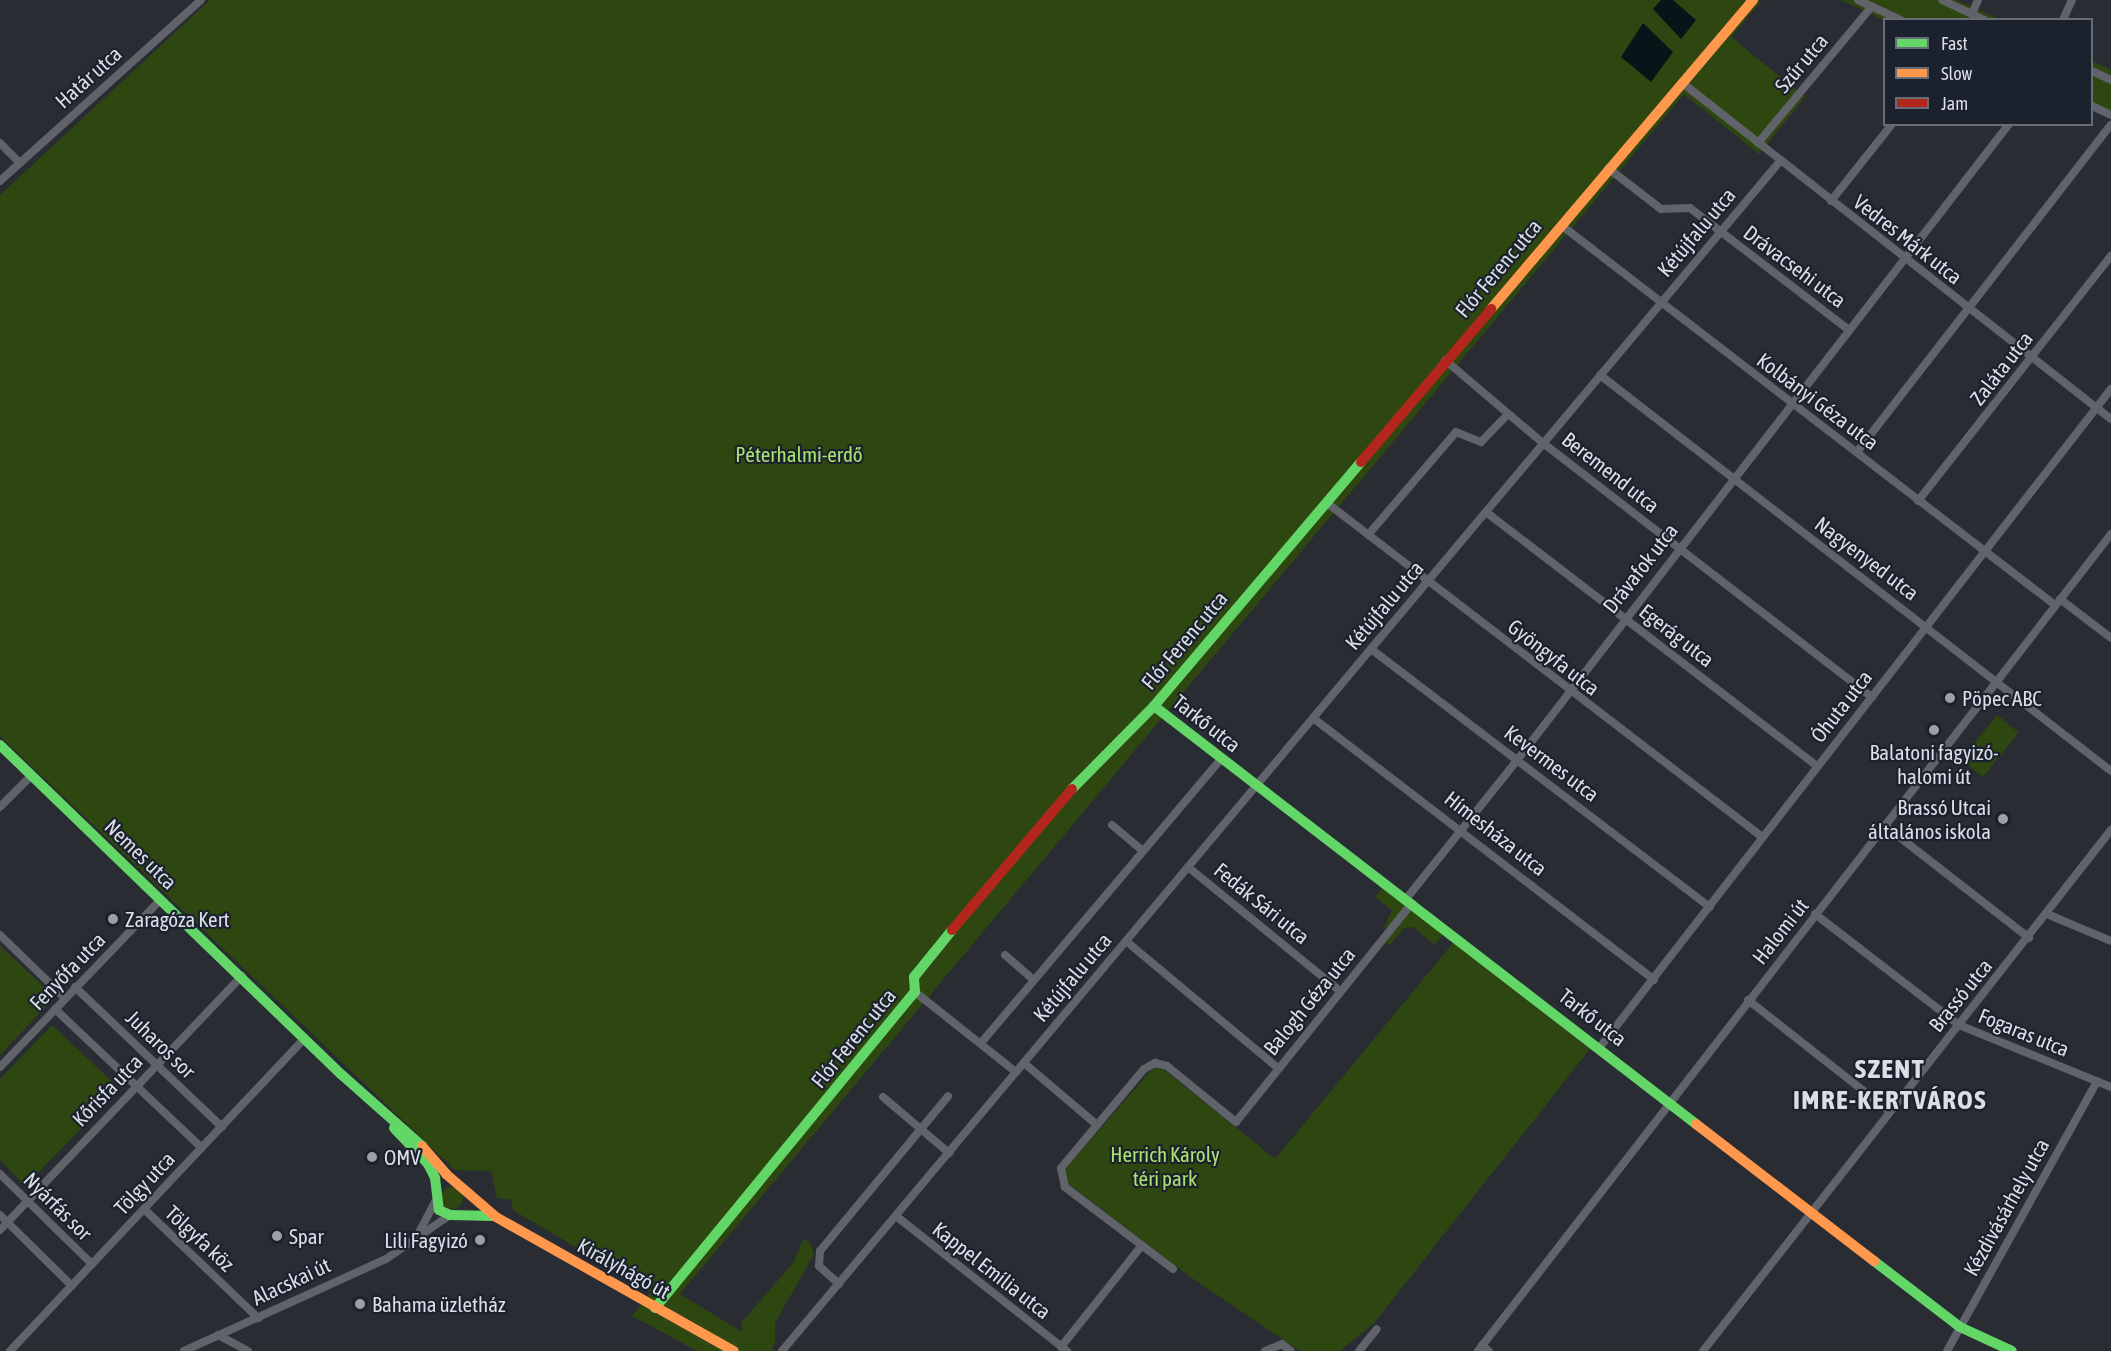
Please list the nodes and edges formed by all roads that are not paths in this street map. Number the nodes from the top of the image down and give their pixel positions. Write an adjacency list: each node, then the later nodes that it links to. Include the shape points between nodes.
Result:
1 (201, 0): 23 (street, Határ utca)
2 (1753, 0): 14 (street, Flór Ferenc utca)
3 (1858, 0): 7 (street)
4 (1942, 0): 8 (street)
5 (1978, 0): 8 (street)
6 (2072, 0): 11 (street)
7 (1872, 6): 9 (street); 21 (street, Szűr utca)
8 (1972, 14): 10 (street)
9 (1897, 18)
10 (1980, 18)
11 (2064, 18)
12 (2093, 72): 13 (street)
13 (2111, 80)
14 (1685, 85): 21 (street, Vedres Márk utca); 24 (street, Flór Ferenc utca)
15 (2093, 107): 16 (street)
16 (2111, 115)
17 (2111, 125): 32 (street)
18 (1890, 126): 26 (street)
19 (2007, 126): 30 (street, Drávafok utca)
20 (0, 143): 23 (street)
21 (1758, 143): 22 (street, Vedres Márk utca)
22 (1780, 160): 26 (street, Vedres Márk utca); 28 (street, Kétújfalu utca)
23 (20, 163): 25 (street, Határ utca)
24 (1608, 168): 27 (street, Flór Ferenc utca); 28 (street, Drávacsehi utca, via 1660,209 1687,206)
25 (0, 181)
26 (1831, 201): 30 (street, Vedres Márk utca)
27 (1560, 225): 31 (street, Kolbányi Géza utca); 35 (street, Flór Ferenc utca)
28 (1720, 232): 31 (street, Kétújfalu utca); 33 (street, Drávacsehi utca)
29 (2111, 256): 34 (street, Zaláta utca)
30 (1905, 260): 32 (street, Vedres Márk utca); 33 (street, Drávafok utca)
31 (1660, 303): 36 (street, Kétújfalu utca); 38 (street, Kolbányi Géza utca)
32 (1970, 310): 34 (street, Vedres Márk utca); 43 (street)
33 (1849, 330): 38 (street, Drávafok utca)
34 (2033, 357): 39 (street, Vedres Márk utca); 45 (street, Zaláta utca)
35 (1445, 360): 40 (street, Beremend utca); 46 (street, Flór Ferenc utca)
36 (1600, 375): 42 (street, Kétújfalu utca); 44 (street, Nagyenyed utca)
37 (2111, 389): 39 (street, Óhuta utca)
38 (1790, 404): 43 (street, Kolbányi Géza utca); 44 (street, Drávafok utca)
39 (2096, 408): 41 (street, Vedres Márk utca); 51 (street, Óhuta utca)
40 (1508, 414): 42 (street, Beremend utca); 49 (street, via 1477,444 1456,432)
41 (2111, 419)
42 (1543, 443): 47 (street, Kétújfalu utca); 50 (street, Beremend utca)
43 (1857, 452): 45 (street, Kolbányi Géza utca)
44 (1732, 478): 50 (street, Drávafok utca); 55 (street, Nagyenyed utca)
45 (1918, 501): 51 (street, Kolbányi Géza utca)
46 (1327, 503): 49 (street, Gyöngyfa utca); 61 (street, Flór Ferenc utca)
47 (1486, 512): 52 (street, Kétújfalu utca); 54 (street, Egerág utca)
48 (2111, 534): 53 (street, Halomi út)
49 (1368, 535): 52 (street, Gyöngyfa utca)
50 (1679, 548): 54 (street, Drávafok utca); 60 (street, Beremend utca)
51 (1984, 554): 53 (street, Kolbányi Géza utca); 55 (street, Óhuta utca)
52 (1428, 581): 57 (street, Kétújfalu utca); 59 (street, Gyöngyfa utca)
53 (2057, 602): 56 (street, Kolbányi Géza utca); 58 (street, Halomi út)
54 (1625, 617): 59 (street, Drávafok utca); 66 (street, Egerág utca)
55 (1927, 626): 58 (street, Nagyenyed utca); 60 (street, Óhuta utca)
56 (2111, 638)
57 (1371, 649): 62 (street, Kétújfalu utca); 65 (street, Kevermes utca)
58 (1996, 682): 67 (street, Nagyenyed utca); 72 (street, Halomi út)
59 (1568, 692): 65 (street, Drávafok utca); 75 (street, Gyöngyfa utca)
60 (1872, 697): 66 (street, Óhuta utca)
61 (1154, 706): 64 (street, Tarkő utca); 93 (street, Flór Ferenc utca, via 1058,804 922,965 914,977)
62 (1313, 718): 69 (street, Kétújfalu utca); 73 (street, Hímesháza utca)
63 (0, 745): 68 (street, Nemes utca)
64 (1221, 759): 69 (street, Tarkő utca); 76 (street, Kétújfalu utca)
65 (1518, 759): 73 (street, Drávafok utca); 80 (street, Kevermes utca)
66 (1817, 766): 75 (street, Óhuta utca)
67 (2111, 771)
68 (32, 775): 70 (street); 78 (street, Nemes utca)
69 (1256, 786): 77 (street, Kétújfalu utca); 79 (street, Tarkő utca)
70 (0, 807)
71 (1112, 825): 76 (street)
72 (1884, 825): 81 (street, Halomi út); 84 (street)
73 (1462, 829): 79 (street, Drávafok utca); 90 (street, Hímesháza utca)
74 (2111, 830): 82 (street, Brassó utca)
75 (1761, 836): 80 (street, Óhuta utca)
76 (1143, 851): 89 (street, Kétújfalu utca)
77 (1188, 867): 85 (street, Kétújfalu utca); 92 (street, Fedák Sári utca)
78 (160, 900): 88 (street, Nemes utca); 91 (street, Fenyőfa utca)
79 (1409, 901): 92 (street, Balogh Géza utca); 100 (street, Tarkő utca)
80 (1710, 907): 90 (street, Óhuta utca)
81 (1815, 914): 95 (street, Halomi út); 97 (street, Fogaras utca)
82 (2047, 914): 84 (street, Brassó utca); 86 (street)
83 (0, 934): 94 (street)
84 (2029, 938): 97 (street, Brassó utca)
85 (1126, 941): 101 (street, Kétújfalu utca); 104 (street)
86 (2111, 941)
87 (1005, 956): 89 (street, Kétújfalu utca)
88 (242, 976): 98 (street, Nemes utca); 102 (street, Kőrisfa utca)
89 (1034, 980): 99 (street, Kétújfalu utca)
90 (1654, 980): 100 (street, Óhuta utca)
91 (75, 987): 94 (street, Fenyőfa utca); 102 (street, Juharos sor)
92 (1340, 991): 104 (street, Balogh Géza utca)
93 (915, 992): 99 (street); 137 (street, Flór Ferenc utca)
94 (65, 998): 96 (street, Fenyőfa utca)
95 (1748, 1000): 112 (street, Halomi út); 113 (street)
96 (55, 1009): 103 (street, Fenyőfa utca); 107 (street)
97 (1959, 1025): 106 (street, Fogaras utca); 113 (street, Brassó utca)
98 (304, 1039): 109 (street, Nemes utca); 115 (street, Tölgy utca)
99 (981, 1043): 105 (street)
100 (1600, 1047): 112 (street, Tarkő utca)
101 (1024, 1063): 105 (street, Kétújfalu utca); 114 (street)
102 (157, 1064): 107 (street, Kőrisfa utca); 115 (street, Juharos sor)
103 (0, 1067)
104 (1278, 1068): 114 (street, Balogh Géza utca, via 1236,1122 1167,1066 1155,1063 1144,1069)
105 (1016, 1072): 118 (street, Kétújfalu utca)
106 (2097, 1080): 108 (street, Fogaras utca); 139 (street, Kézdivásárhely utca)
107 (136, 1086): 117 (street); 122 (street, Kőrisfa utca)
108 (2111, 1087)
109 (360, 1089): 120 (street, Nemes utca, via 416,1138 446,1174); 121 (street, Nemes utca, via 424,1158 435,1178)
110 (948, 1096): 116 (street)
111 (883, 1097): 116 (street)
112 (1669, 1104): 124 (street, Tarkő utca); 142 (street, Halomi út)
113 (1889, 1111): 124 (street, Brassó utca)
114 (1097, 1125): 132 (street, via 1061,1168 1061,1181)
115 (222, 1126): 117 (street, Tölgy utca)
116 (921, 1129): 118 (street); 135 (street, via 820,1251 819,1266)
117 (202, 1148): 123 (street, Tölgy utca)
118 (949, 1153): 127 (street, Kétújfalu utca)
119 (0, 1174): 122 (street, Nyárfás sor)
120 (463, 1187): 121 (street, via 448,1182); 125 (street, via 467,1203); 128 (street, Királyhágó út)
121 (436, 1196): 125 (street, via 439,1210); 131 (street)
122 (27, 1200): 129 (street, Kőrisfa utca); 133 (street, Nyárfás sor)
123 (144, 1209): 133 (street, Tölgy utca); 138 (street, Tölgyfa köz)
124 (1812, 1213): 139 (street, Tarkő utca); 153 (street, Brassó utca)
125 (455, 1214): 128 (street, Királyhágó út); 131 (street, Alacskai út)
126 (0, 1215): 129 (street)
127 (896, 1216): 135 (street, Kétújfalu utca); 143 (street, Kappel Emília utca)
128 (496, 1217): 137 (street, Királyhágó út)
129 (8, 1222): 130 (street, Kőrisfa utca); 136 (street)
130 (0, 1230)
131 (413, 1244): 138 (street, Alacskai út)
132 (1142, 1245): 134 (street); 143 (street)
133 (92, 1264): 136 (street, Tölgy utca)
134 (1173, 1269)
135 (839, 1284): 148 (street, Kétújfalu utca)
136 (72, 1286): 144 (street, Tölgy utca)
137 (655, 1308): 147 (street, Királyhágó út)
138 (258, 1318): 141 (street, Alacskai út)
139 (1960, 1327): 154 (street, Kézdivásárhely utca); 155 (street, Tarkő utca)
140 (1377, 1329): 151 (street)
141 (218, 1335): 145 (street, Alacskai út); 146 (street)
142 (1480, 1348): 152 (street)
143 (1064, 1349)
144 (10, 1351)
145 (184, 1351)
146 (248, 1351)
147 (734, 1351)
148 (782, 1351)
149 (1265, 1351): 150 (street, via 1282,1344)
150 (1291, 1351)
151 (1359, 1351)
152 (1489, 1351)
153 (1703, 1351)
154 (1947, 1351)
155 (2012, 1351)

